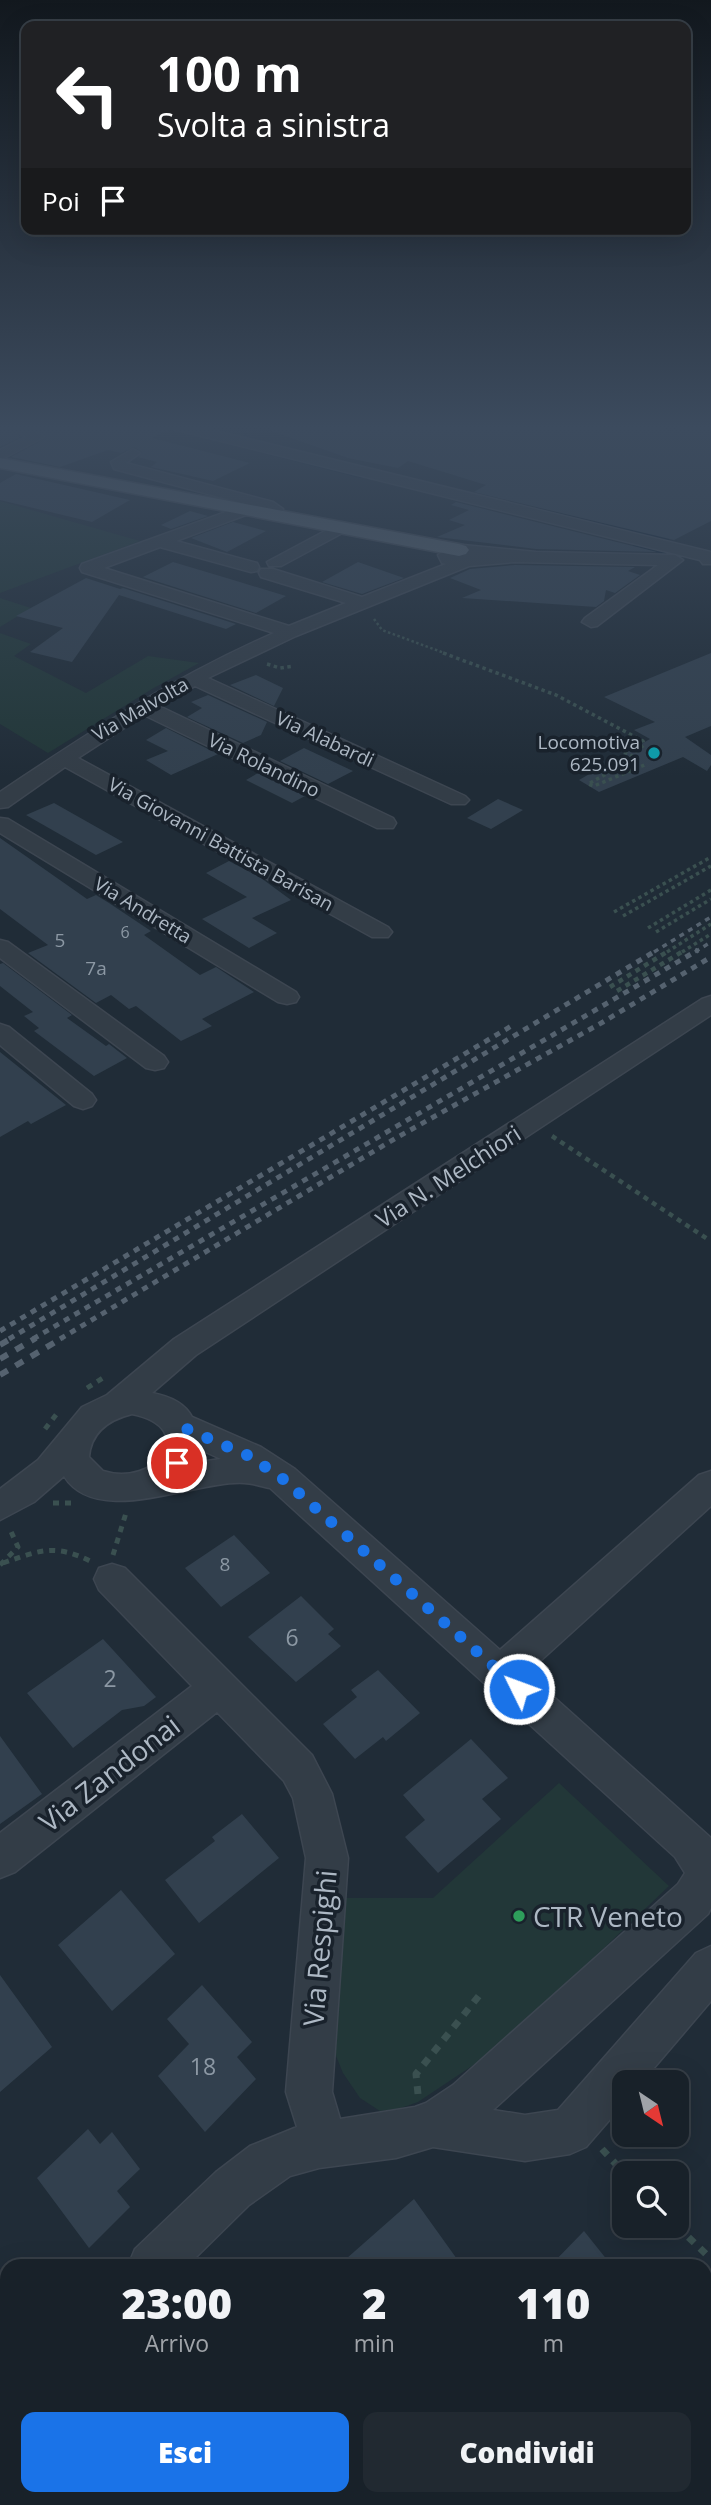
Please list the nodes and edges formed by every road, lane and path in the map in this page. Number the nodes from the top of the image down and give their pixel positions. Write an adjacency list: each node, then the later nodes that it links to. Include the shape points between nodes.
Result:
1 (158, 543): 10 (street, via 88,568)
2 (164, 543): 9 (street)
3 (312, 543): 9 (street)
4 (413, 543): 6 (main road)
5 (653, 543): 8 (street)
6 (457, 558): 7 (street); 11 (street, Via Malvolta)
7 (675, 560): 8 (street); 12 (street)
8 (710, 560)
9 (262, 569): 10 (street); 11 (street)
10 (201, 602): 13 (street)
11 (365, 609): 13 (street, Via Malvolta); 18 (path, via 382,631 556,695 643,741)
12 (591, 622)
13 (290, 632): 14 (street, Via Malvolta)
14 (192, 678): 15 (street, Via Malvolta); 20 (street, Via Alabardi)
15 (142, 706): 17 (street, Via Malvolta); 23 (street, Via Rolandino)
16 (624, 752): 18 (path)
17 (62, 757): 21 (street, Via Malvolta); 32 (street, Via Giovanni Battista Barisan)
18 (633, 759): 19 (path, via 588,784 594,786)
19 (647, 764)
20 (458, 800)
21 (0, 802)
22 (0, 824): 38 (street, Via Andretta)
23 (385, 824)
24 (711, 857): 28 (path)
25 (711, 866): 29 (path)
26 (711, 890): 31 (path)
27 (711, 899): 33 (path)
28 (614, 912)
29 (623, 916)
30 (711, 924): 36 (path)
31 (648, 928)
32 (380, 932)
33 (656, 932)
34 (711, 934): 37 (path)
35 (0, 947): 41 (street)
36 (610, 987)
37 (617, 991)
38 (286, 997)
39 (711, 1004): 45 (street, Via N. Melchiori)
40 (0, 1032): 42 (street)
41 (155, 1062)
42 (83, 1100)
43 (549, 1133): 44 (path)
44 (709, 1240)
45 (185, 1347): 46 (street, Via N. Melchiori); 47 (street, via 167,1379)
46 (120, 1402): 47 (street, via 145,1401); 48 (street, via 86,1420)
47 (175, 1418): 49 (street); 50 (street, via 185,1439 183,1451 167,1474)
48 (74, 1440): 51 (street, via 72,1451 80,1471); 54 (street, via 52,1469)
49 (283, 1479): 50 (street, via 244,1469); 57 (street)
50 (153, 1482): 51 (street, via 127,1489)
51 (100, 1485): 54 (street, via 64,1485)
52 (711, 1485): 57 (street)
53 (129, 1506): 56 (path)
54 (10, 1507): 55 (path, via 18,1547)
55 (1, 1564): 56 (path, via 50,1548 68,1549)
56 (110, 1578): 58 (street, Via Respighi)
57 (501, 1673): 62 (street, via 689,1843 706,1875 693,1899 469,2101)
58 (218, 1688): 59 (street, Via Zandonai); 63 (street, Via Respighi, via 298,1768 312,1794 327,1858 309,2092)
59 (0, 1858)
60 (711, 1968): 62 (street, via 570,2131 525,2138)
61 (482, 1992): 62 (path, via 416,2074)
62 (428, 2125): 63 (street, via 388,2136)
63 (325, 2143): 67 (street, via 279,2155 241,2182)
64 (592, 2152): 65 (path, via 602,2149)
65 (613, 2161)
66 (689, 2238): 68 (path)
67 (159, 2259)
68 (711, 2259)

